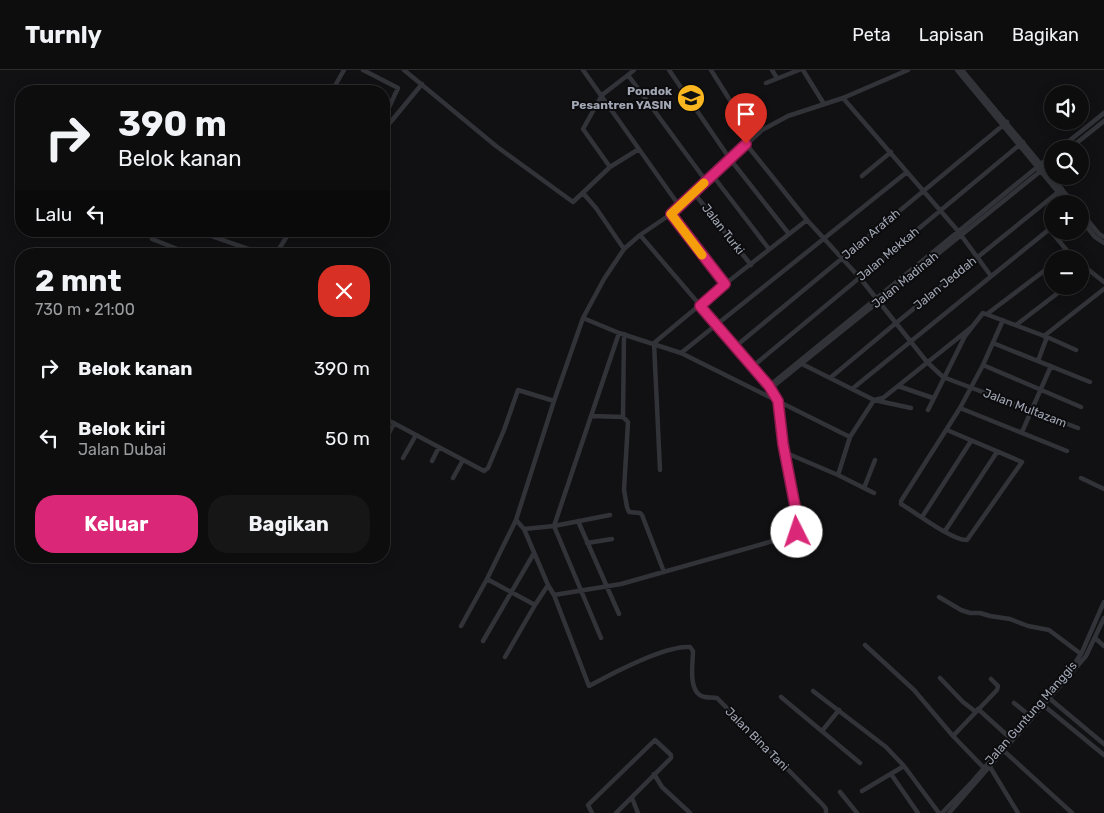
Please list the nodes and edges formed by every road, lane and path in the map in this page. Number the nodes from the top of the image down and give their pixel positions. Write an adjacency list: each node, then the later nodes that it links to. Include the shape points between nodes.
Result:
1 (344, 70): 17 (street)
2 (363, 70): 20 (street, via 398,88)
3 (404, 70): 16 (street)
4 (583, 70): 18 (street)
5 (634, 70): 13 (street)
6 (669, 70): 34 (street)
7 (711, 70): 22 (street)
8 (772, 70): 14 (street)
9 (801, 70): 14 (street); 21 (street)
10 (908, 70): 19 (street)
11 (957, 70): 26 (street)
12 (962, 70): 26 (street)
13 (628, 75): 18 (street); 42 (street)
14 (777, 78): 15 (street)
15 (766, 83)
16 (422, 84): 25 (street); 45 (street, via 496,146 572,202)
17 (336, 85)
18 (602, 95): 32 (street); 37 (street, via 583,129)
19 (843, 98): 21 (street); 33 (street)
20 (390, 103)
21 (824, 104): 31 (street, via 775,122)
22 (738, 113)
23 (1104, 113): 27 (street)
24 (1104, 121): 29 (street)
25 (390, 123)
26 (1005, 124): 30 (street); 43 (street, Jalan Arafah)
27 (1075, 136): 28 (street); 29 (street)
28 (1070, 140)
29 (1079, 140)
30 (1021, 143): 38 (street); 50 (street, Jalan Mekkah)
31 (746, 144): 34 (street); 52 (street)
32 (639, 149): 37 (street); 49 (street)
33 (891, 152): 39 (street); 41 (street)
34 (730, 159): 40 (street); 57 (street)
35 (1044, 164): 38 (street)
36 (1044, 166): 38 (street)
37 (610, 167): 45 (street)
38 (1041, 168): 44 (street); 55 (street, Jalan Madinah)
39 (907, 172): 43 (street); 61 (street)
40 (713, 176): 42 (street); 69 (street)
41 (862, 176)
42 (706, 182): 46 (street)
43 (923, 191): 50 (street); 71 (street, Jalan Arafah)
44 (1060, 191): 47 (street); 48 (street); 70 (street, Jalan Jeddah)
45 (583, 193): 68 (street)
46 (694, 193): 49 (street); 72 (street, Jalan Turki)
47 (1062, 195)
48 (1064, 195)
49 (680, 207): 51 (street)
50 (941, 210): 55 (street); 76 (street, Jalan Mekkah)
51 (671, 214): 56 (street); 78 (street)
52 (807, 220): 57 (street); 61 (street)
53 (1089, 222): 62 (street)
54 (1089, 229): 64 (street)
55 (960, 233): 70 (street); 81 (street, Jalan Madinah)
56 (640, 234): 68 (street); 82 (street)
57 (789, 234): 69 (street)
58 (1044, 234): 75 (street)
59 (215, 237): 66 (street)
60 (286, 237): 67 (street)
61 (825, 238): 71 (street); 87 (street)
62 (1104, 238)
63 (152, 240): 65 (street)
64 (1104, 243)
65 (174, 248)
66 (246, 248)
67 (280, 248)
68 (624, 249): 84 (street)
69 (769, 249): 72 (street)
70 (978, 257): 75 (street); 86 (street, Jalan Jeddah)
71 (842, 259): 76 (street); 95 (street, Jalan Arafah)
72 (751, 264): 78 (street)
73 (1044, 271): 83 (street)
74 (1089, 271): 77 (street)
75 (991, 276): 92 (street)
76 (860, 278): 81 (street); 103 (street, Jalan Mekkah)
77 (1104, 282)
78 (725, 284): 82 (street)
79 (1104, 289): 91 (street)
80 (1055, 295): 88 (street)
81 (877, 300): 86 (street); 100 (street, Jalan Madinah)
82 (700, 306): 87 (street); 93 (street)
83 (987, 314): 85 (street); 89 (street, via 980,315)
84 (583, 318): 90 (street); 114 (street)
85 (1003, 320): 88 (street); 94 (street)
86 (896, 323): 92 (street); 105 (street, Jalan Jeddah)
87 (716, 324): 95 (street); 97 (street)
88 (1016, 325): 91 (street)
89 (973, 326): 98 (street); 104 (street)
90 (621, 333): 93 (street); 121 (street); 122 (street)
91 (1045, 336): 96 (street); 99 (street)
92 (912, 342): 98 (street); 109 (street)
93 (654, 343): 97 (street); 140 (street)
94 (993, 343): 99 (street); 101 (street)
95 (736, 346): 103 (street)
96 (1076, 350)
97 (681, 353): 115 (street)
98 (927, 362): 104 (street); 107 (street)
99 (1038, 362): 102 (street)
100 (801, 363): 105 (street); 108 (street, Jalan Madinah)
101 (983, 365): 110 (street); 111 (street)
102 (1050, 366): 106 (street); 111 (street)
103 (752, 367): 108 (street)
104 (943, 377): 110 (street, Jalan Multazam); 112 (street)
105 (830, 378): 109 (street)
106 (1090, 382)
107 (898, 386): 112 (street); 113 (street, via 883,398)
108 (770, 387): 115 (street)
109 (852, 388): 113 (street)
110 (972, 388): 118 (street); 120 (street, Jalan Multazam)
111 (1041, 389): 116 (street); 120 (street)
112 (933, 398): 119 (street)
113 (874, 400): 117 (street); 130 (street)
114 (554, 401): 137 (street, via 518,390 488,468 484,471); 149 (street)
115 (778, 401): 130 (street); 134 (street)
116 (1081, 406)
117 (911, 408)
118 (960, 408): 126 (street); 128 (street)
119 (928, 410)
120 (1032, 410): 125 (street, Jalan Multazam); 128 (street)
121 (592, 416): 122 (street); 151 (street)
122 (623, 417): 157 (street, via 628,422 624,490 627,507 629,512 642,515)
123 (390, 422): 124 (street)
124 (394, 424): 127 (street); 129 (street)
125 (1078, 428)
126 (947, 430): 131 (street); 148 (street, via 901,501)
127 (390, 431)
128 (1022, 432): 133 (street)
129 (416, 435): 132 (street); 136 (street)
130 (850, 437): 141 (street)
131 (971, 441): 135 (street); 148 (street)
132 (439, 447): 137 (street); 139 (street)
133 (1067, 451)
134 (784, 452): 141 (street); 157 (street, via 797,516 797,532)
135 (997, 452): 153 (street); 153 (street, via 1022,462 969,538 962,540)
136 (404, 458)
137 (464, 460): 142 (street)
138 (875, 460): 144 (street)
139 (432, 461)
140 (660, 470)
141 (838, 474): 144 (street)
142 (453, 478)
143 (1081, 478): 145 (street)
144 (864, 488): 146 (street)
145 (1104, 489)
146 (874, 493)
147 (610, 515): 150 (street)
148 (922, 517): 153 (street)
149 (516, 520): 152 (street); 158 (street)
150 (578, 521): 151 (street); 155 (street)
151 (554, 526): 152 (street); 162 (street)
152 (524, 529): 156 (street)
153 (945, 531)
154 (612, 539): 155 (street)
155 (587, 543): 160 (street)
156 (534, 553): 159 (street); 161 (street)
157 (664, 572): 160 (street)
158 (487, 579): 161 (street); 169 (street)
159 (548, 585): 163 (street); 166 (street)
160 (606, 587): 162 (street); 167 (street)
161 (511, 591): 166 (street); 172 (street)
162 (580, 591): 163 (street); 170 (street)
163 (554, 595): 206 (street, Jalan Bina Tani, via 589,686 658,653 690,647 693,651 692,681 695,689 704,697 717,698 823,804)
164 (939, 597): 175 (street, via 970,613 1010,619 1049,630)
165 (1104, 602): 175 (street, Jalan Guntung Manggis)
166 (535, 605): 176 (street)
167 (619, 614)
168 (1104, 618): 171 (street, Jalan Guntung Manggis)
169 (461, 626)
170 (601, 638)
171 (1095, 638): 174 (street); 181 (street, Jalan Guntung Manggis, via 1080,664)
172 (483, 641)
173 (865, 645): 188 (street, via 918,694)
174 (1104, 646)
175 (1081, 654): 186 (street, Jalan Guntung Manggis)
176 (505, 657)
177 (940, 678): 185 (street)
178 (991, 679): 185 (street, via 998,688)
179 (813, 690): 184 (street)
180 (781, 697): 187 (street)
181 (1049, 698): 183 (street, Jalan Guntung Manggis); 190 (street)
182 (1014, 703): 186 (street)
183 (1043, 705): 191 (street, Jalan Guntung Manggis); 192 (street)
184 (839, 710): 187 (street); 194 (street, via 886,747)
185 (977, 710): 188 (street); 189 (street)
186 (1029, 715): 189 (street, Jalan Guntung Manggis)
187 (822, 730): 193 (street)
188 (953, 736): 196 (street)
189 (1009, 737): 196 (street, Jalan Guntung Manggis)
190 (1104, 744)
191 (1004, 750): 195 (street, Jalan Guntung Manggis); 212 (street)
192 (1104, 755)
193 (860, 763)
194 (904, 766): 198 (street); 209 (street)
195 (990, 767): 210 (street, Jalan Guntung Manggis); 211 (street)
196 (984, 768): 209 (street, Jalan Guntung Manggis)
197 (654, 774): 201 (street); 202 (street, via 672,756 654,740 588,805); 205 (street, via 662,787)
198 (891, 774): 199 (street); 208 (street)
199 (862, 791)
200 (840, 792): 207 (street)
201 (632, 798): 203 (street); 204 (street)
202 (592, 813)
203 (616, 813)
204 (638, 813)
205 (690, 813)
206 (826, 813)
207 (858, 813)
208 (918, 813)
209 (941, 813)
210 (949, 813)
211 (1018, 813)
212 (1072, 813)

